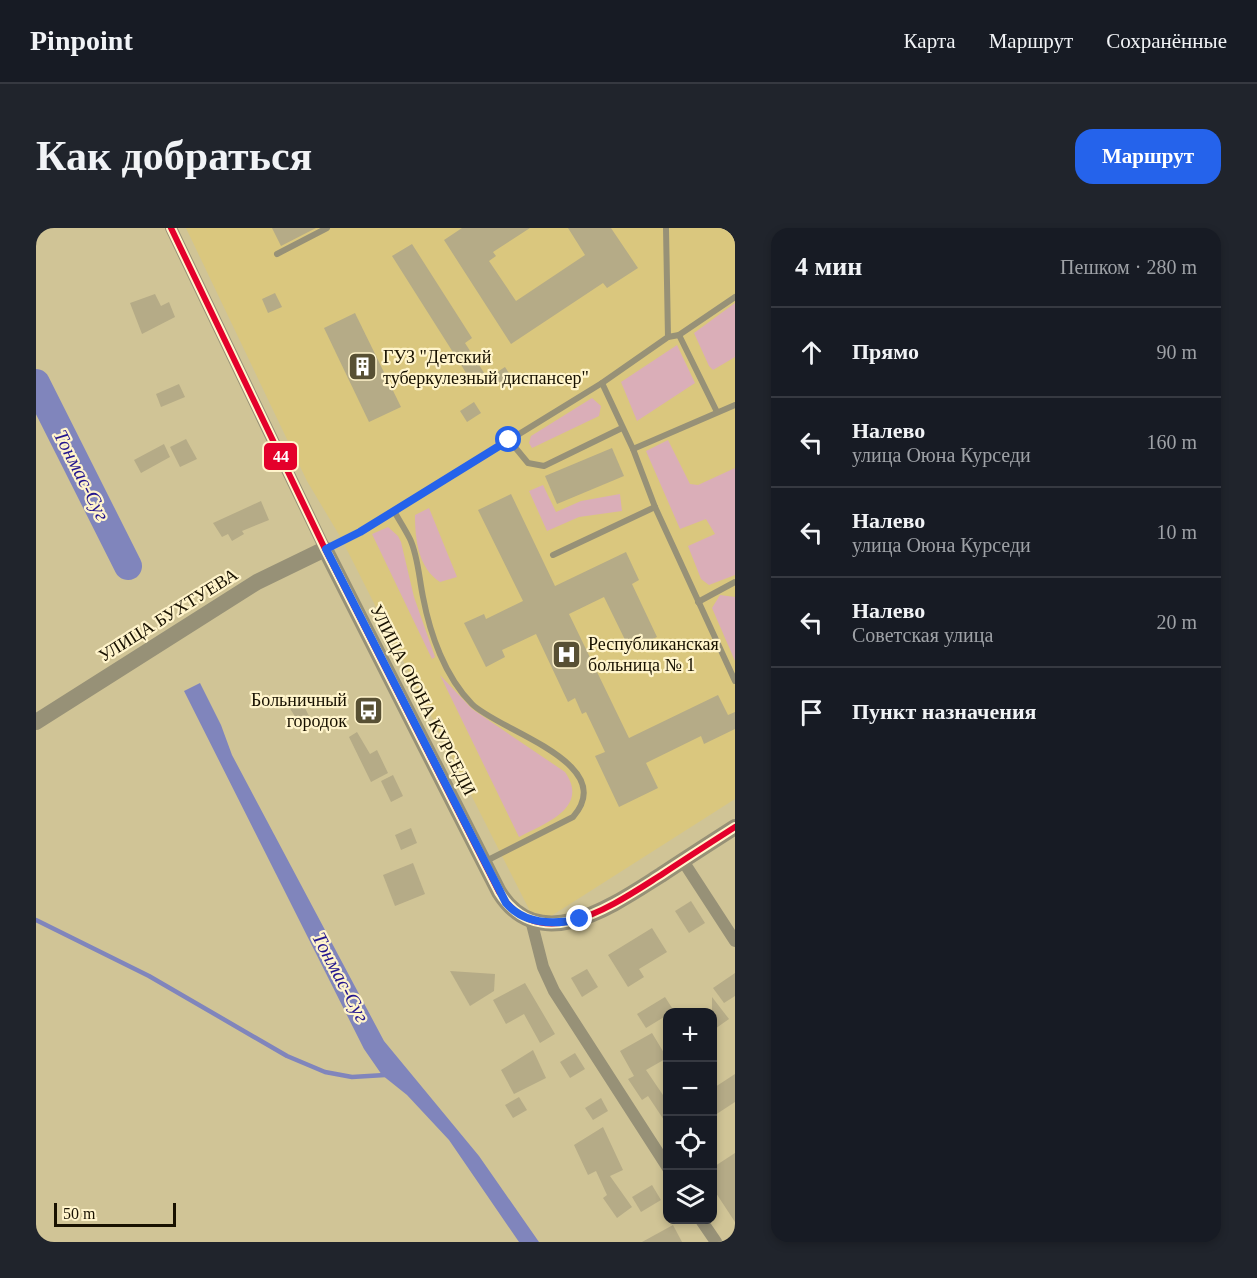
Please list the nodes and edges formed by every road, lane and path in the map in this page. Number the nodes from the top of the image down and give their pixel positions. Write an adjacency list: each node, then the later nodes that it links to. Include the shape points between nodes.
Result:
1 (171, 228): 16 (street, УЛИЦА ОЮНА КУРСЕДИ)
2 (327, 228): 4 (lane)
3 (666, 228): 7 (lane)
4 (278, 254)
5 (735, 297): 6 (lane)
6 (679, 335): 7 (lane); 10 (lane)
7 (668, 337): 8 (lane)
8 (602, 383): 11 (lane); 12 (lane)
9 (735, 405): 10 (lane)
10 (717, 412): 13 (lane)
11 (622, 428): 12 (lane, via 544,466 528,463); 13 (lane)
12 (509, 440): 15 (lane)
13 (633, 449): 14 (lane)
14 (655, 507): 17 (lane); 19 (lane)
15 (394, 511): 16 (lane); 24 (lane, via 410,540 435,640 459,691 475,707 564,759 580,777 582,799 573,817)
16 (326, 549): 21 (street, УЛИЦА БУХТУЕВА, via 257,582); 24 (street, УЛИЦА ОЮНА КУРСЕДИ)
17 (553, 555)
18 (735, 582): 19 (lane)
19 (698, 602): 20 (lane)
20 (735, 681)
21 (36, 722)
22 (735, 827): 23 (street)
23 (683, 861): 25 (street, via 590,916 557,923); 26 (street)
24 (484, 862): 25 (street, УЛИЦА ОЮНА КУРСЕДИ, via 506,903)
25 (531, 920): 27 (street, via 543,967 554,991)
26 (735, 941)
27 (663, 1160)
28 (704, 1224): 29 (street)
29 (716, 1242)

